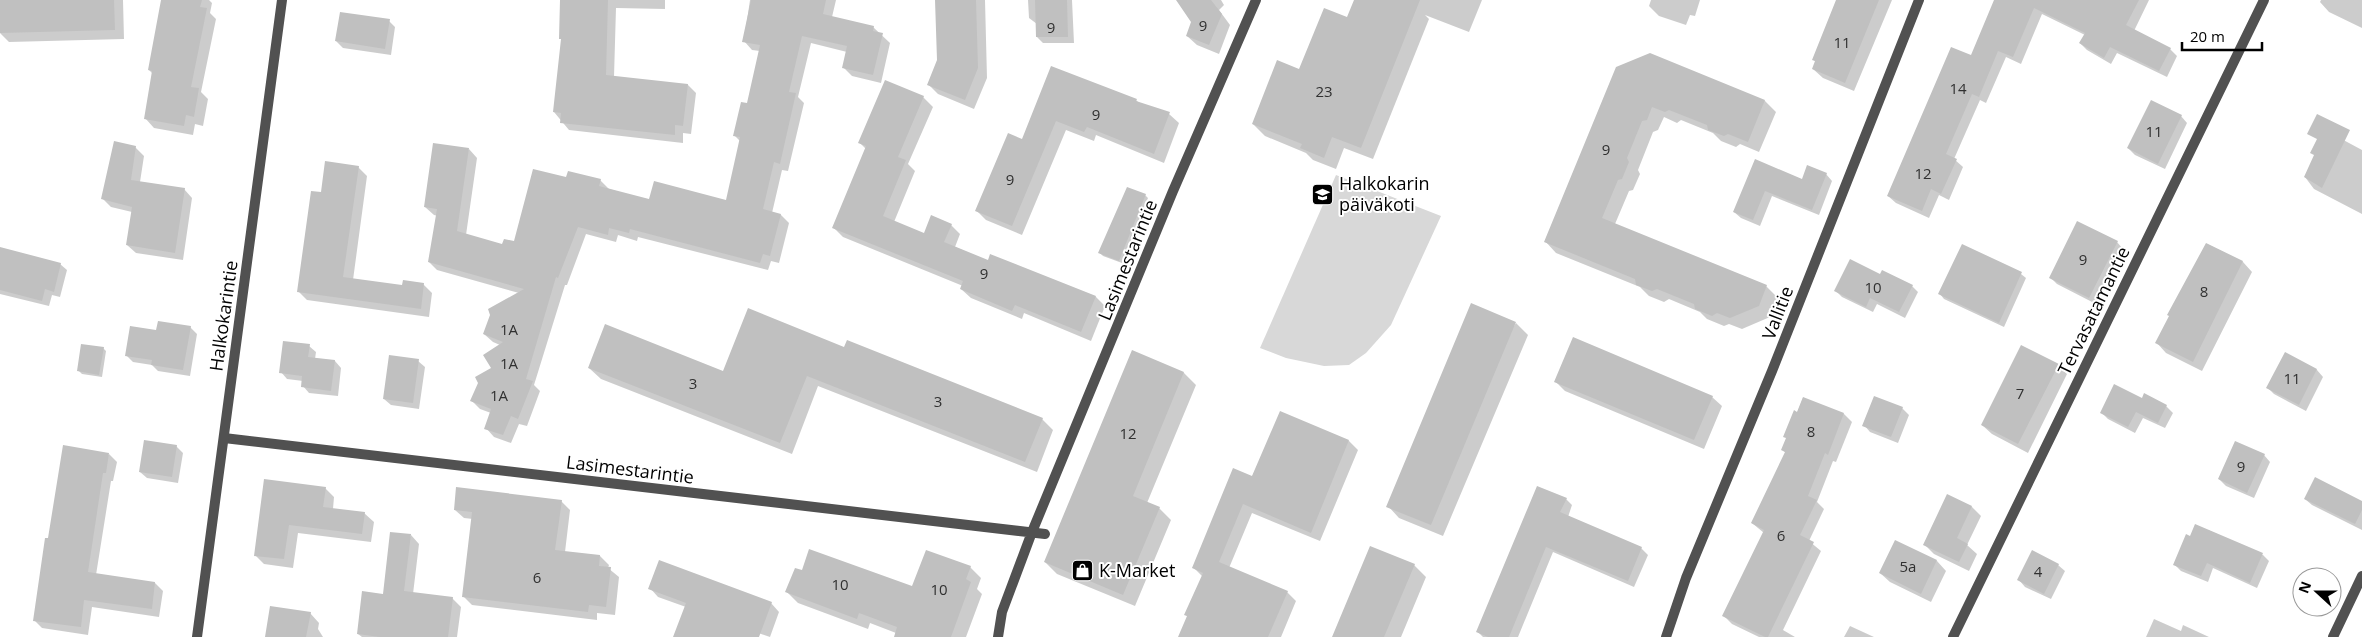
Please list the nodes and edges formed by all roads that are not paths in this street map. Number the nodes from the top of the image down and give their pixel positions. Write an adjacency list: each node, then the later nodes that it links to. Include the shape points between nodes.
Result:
1 (282, 0): 5 (street, Halkokarintie)
2 (1256, 0): 6 (street, Lasimestarintie)
3 (1918, 0): 11 (street, Vallitie, via 1772,371 1686,578)
4 (2264, 0): 12 (street, Tervasatamantie)
5 (224, 438): 6 (street, Lasimestarintie); 9 (street, Halkokarintie)
6 (1032, 532): 7 (street, Lasimestarintie); 10 (street, Lasimestarintie, via 1002,612)
7 (1045, 534)
8 (2362, 576): 13 (street)
9 (197, 637)
10 (998, 637)
11 (1666, 637)
12 (1953, 637)
13 (2334, 637)

